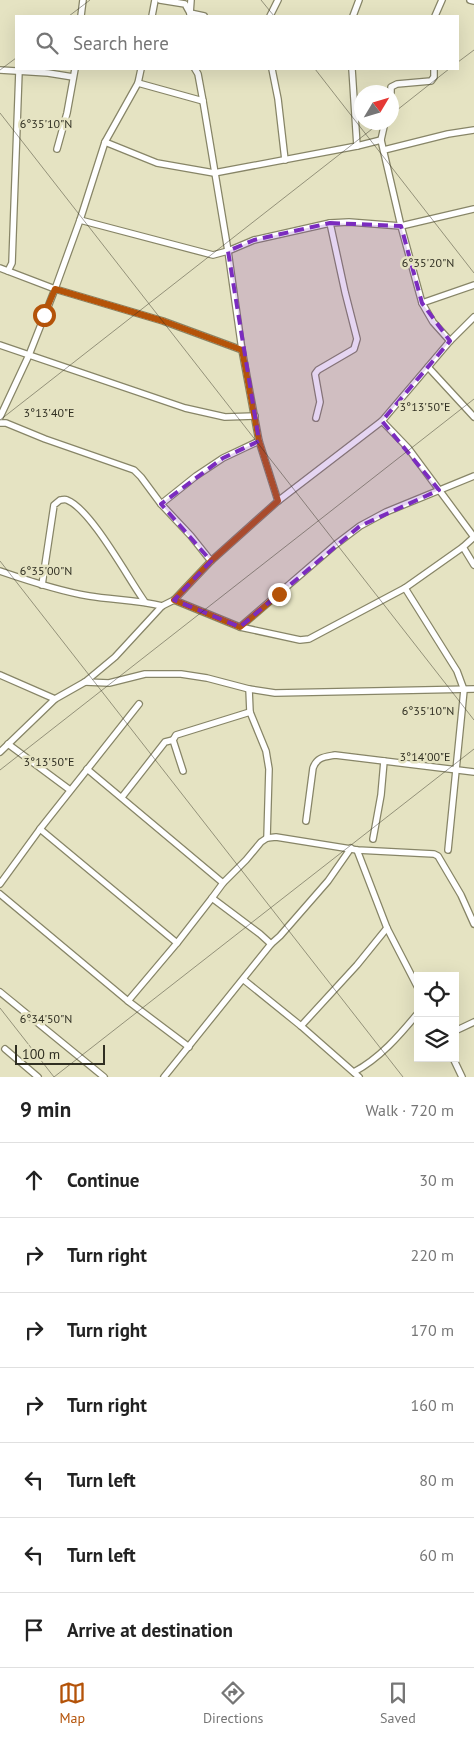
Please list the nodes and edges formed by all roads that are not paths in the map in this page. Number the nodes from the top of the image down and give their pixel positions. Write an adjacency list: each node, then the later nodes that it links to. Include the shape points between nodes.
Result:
1 (83, 0): 8 (street)
2 (155, 0): 9 (street)
3 (160, 0): 10 (street, via 185,4)
4 (191, 0): 10 (street)
5 (278, 0): 11 (street)
6 (360, 0): 12 (street)
7 (442, 0): 13 (street)
8 (81, 15)
9 (152, 15)
10 (190, 15)
11 (270, 15)
12 (353, 15)
13 (435, 15)
14 (0, 70): 21 (street)
15 (75, 70): 22 (street)
16 (141, 70): 23 (street)
17 (196, 70): 25 (street)
18 (272, 70): 33 (street)
19 (352, 70): 30 (street)
20 (434, 70): 24 (street, via 431,81)
21 (18, 71): 22 (street); 41 (street, via 12,263)
22 (74, 77): 31 (street)
23 (138, 83): 25 (street); 29 (street)
24 (395, 85)
25 (203, 101): 34 (street)
26 (384, 130): 28 (street)
27 (474, 130): 32 (street)
28 (382, 140): 30 (street); 32 (street)
29 (105, 142): 34 (street, via 157,163); 36 (street)
30 (357, 146): 33 (street)
31 (57, 149)
32 (384, 150): 38 (street)
33 (285, 160): 34 (street)
34 (214, 173): 39 (street)
35 (474, 209): 38 (street)
36 (80, 220): 39 (street, via 213,255); 43 (street)
37 (330, 223): 38 (street); 39 (street, via 254,240); 54 (street, via 357,339 354,349 315,374 320,402)
38 (401, 226): 44 (street)
39 (228, 251): 48 (street)
40 (0, 268): 41 (street)
41 (8, 271): 43 (street)
42 (474, 285): 44 (street)
43 (55, 289): 48 (street, via 163,321); 49 (street)
44 (422, 303): 46 (street)
45 (474, 318): 46 (street)
46 (450, 341): 50 (street)
47 (0, 345): 49 (street)
48 (242, 350): 51 (street)
49 (28, 355): 51 (street, via 185,408 225,417); 52 (street)
50 (428, 367): 53 (street); 55 (street)
51 (255, 416): 57 (street)
52 (0, 417)
53 (474, 417)
54 (316, 418)
55 (382, 421): 59 (street, via 408,448); 60 (street)
56 (0, 423): 61 (street, via 134,470)
57 (259, 441): 60 (street); 61 (street, via 223,458)
58 (474, 476): 59 (street)
59 (439, 490): 62 (street); 72 (street, via 360,526)
60 (278, 501): 64 (street)
61 (161, 504): 64 (street)
62 (474, 537): 63 (street)
63 (464, 547): 65 (street); 68 (street)
64 (211, 561): 69 (street)
65 (474, 565)
66 (0, 572): 67 (street)
67 (42, 585): 70 (street, via 90,596); 70 (street, via 54,505 60,500 67,500 79,508 97,529)
68 (405, 588): 72 (street, via 309,639 300,640); 77 (street, via 457,672)
69 (174, 600): 71 (street); 72 (street)
70 (145, 602): 71 (street)
71 (162, 606): 74 (street, via 115,657)
72 (240, 627)
73 (0, 676): 78 (street)
74 (85, 682): 75 (street, via 109,683 145,674 181,674); 78 (street)
75 (249, 689): 77 (street, via 274,693); 80 (street)
76 (474, 689): 77 (street)
77 (464, 690): 86 (street)
78 (55, 700): 82 (street)
79 (138, 704): 85 (street)
80 (250, 712): 81 (street, via 178,734); 93 (street, via 266,751 269,769)
81 (173, 740): 87 (street); 90 (street, via 165,742)
82 (8, 744): 83 (street); 89 (street)
83 (0, 752)
84 (384, 761): 86 (street); 91 (street, via 335,755 319,758 313,768); 94 (street, via 382,795)
85 (87, 769): 89 (street); 90 (street)
86 (456, 769): 88 (street); 96 (street)
87 (183, 771)
88 (474, 772)
89 (70, 790): 92 (street)
90 (122, 797): 97 (street)
91 (306, 821)
92 (40, 829): 98 (street); 103 (street)
93 (267, 838): 95 (street); 97 (street)
94 (373, 839)
95 (354, 849): 101 (street, via 438,856); 102 (street); 104 (street)
96 (448, 850)
97 (223, 883): 100 (street)
98 (0, 884)
99 (0, 894): 108 (street)
100 (212, 898): 103 (street); 104 (street)
101 (474, 924)
102 (387, 928): 106 (street); 111 (street)
103 (177, 943): 108 (street)
104 (271, 944): 105 (street)
105 (244, 980): 111 (street); 113 (street)
106 (414, 980)
107 (0, 992): 118 (street)
108 (128, 1001): 113 (street)
109 (415, 1017): 116 (street, via 386,1049)
110 (474, 1022): 112 (street)
111 (301, 1026): 116 (street)
112 (459, 1029)
113 (189, 1047): 119 (street)
114 (5, 1048): 117 (street)
115 (455, 1062): 121 (street)
116 (354, 1072): 120 (street)
117 (38, 1077)
118 (104, 1077)
119 (164, 1077)
120 (360, 1077)
121 (462, 1077)

